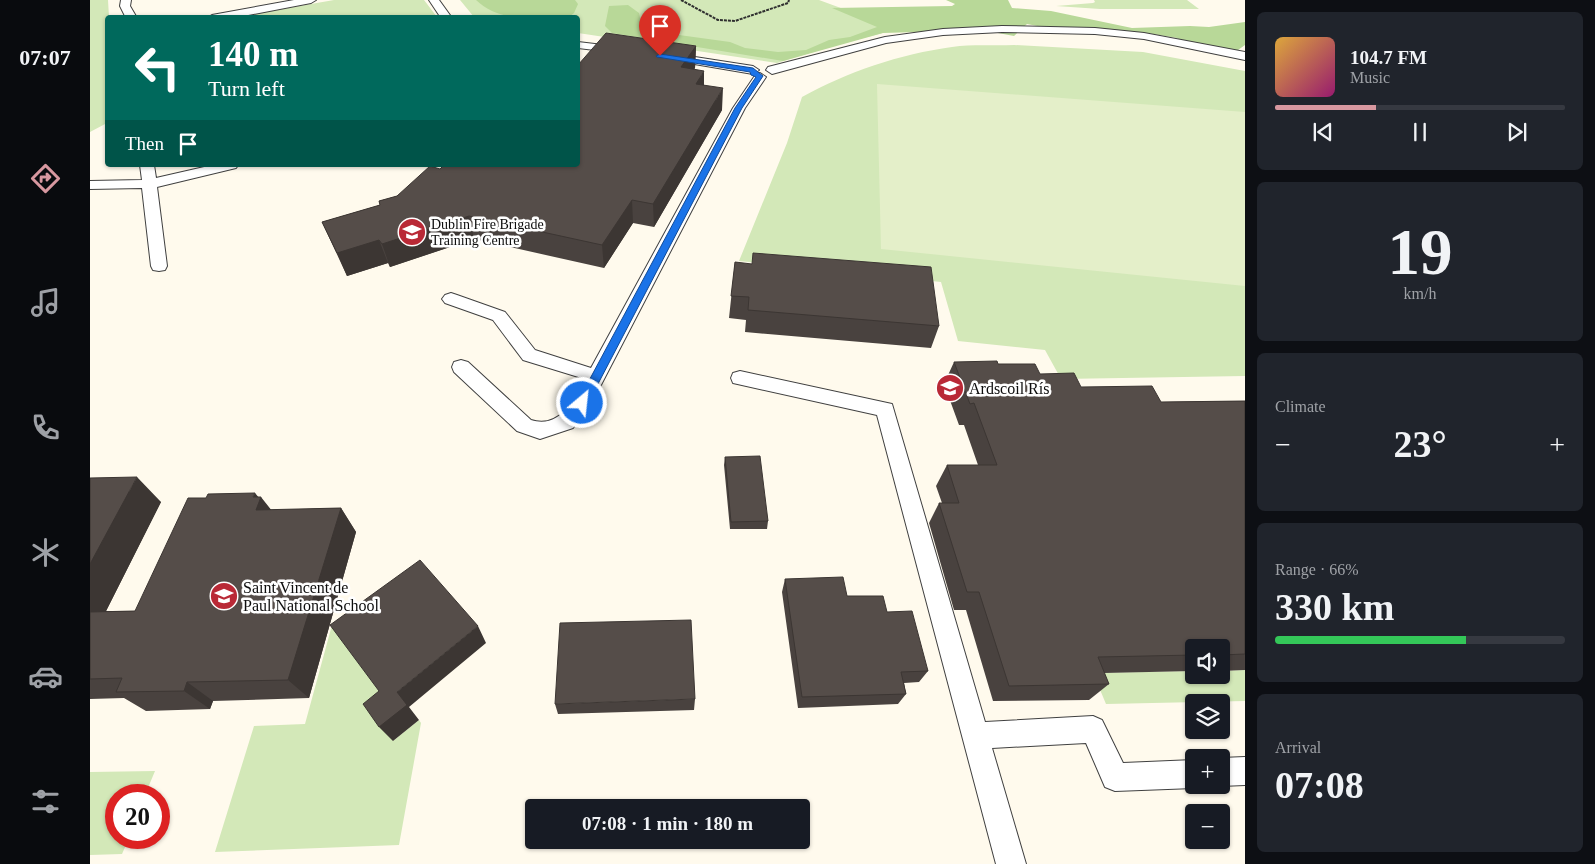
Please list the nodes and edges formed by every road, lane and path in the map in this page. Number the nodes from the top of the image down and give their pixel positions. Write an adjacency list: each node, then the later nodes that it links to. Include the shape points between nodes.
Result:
1 (126, 0): 6 (lane, via 125,6)
2 (311, 0): 7 (lane)
3 (434, 0): 8 (lane)
4 (681, 0): 5 (path, via 718,20 734,21)
5 (789, 0)
6 (130, 15)
7 (228, 15)
8 (445, 15)
9 (580, 45): 10 (lane)
10 (632, 52)
11 (660, 56): 13 (lane)
12 (1245, 56): 13 (lane, via 1135,35 1002,29 943,32 885,40)
13 (761, 72): 21 (lane)
14 (147, 167): 16 (lane)
15 (222, 167): 16 (lane)
16 (149, 184): 17 (lane); 18 (lane)
17 (90, 185)
18 (159, 266)
19 (451, 299): 21 (lane, via 499,316 529,355)
20 (461, 367): 21 (lane, via 524,426 540,431 566,423 582,403)
21 (596, 376)
22 (740, 378): 23 (lane, via 885,408)
23 (975, 736): 26 (lane, via 1093,729 1116,777); 27 (lane)
24 (1230, 772): 25 (lane)
25 (1245, 772)
26 (1185, 774)
27 (1011, 864)

